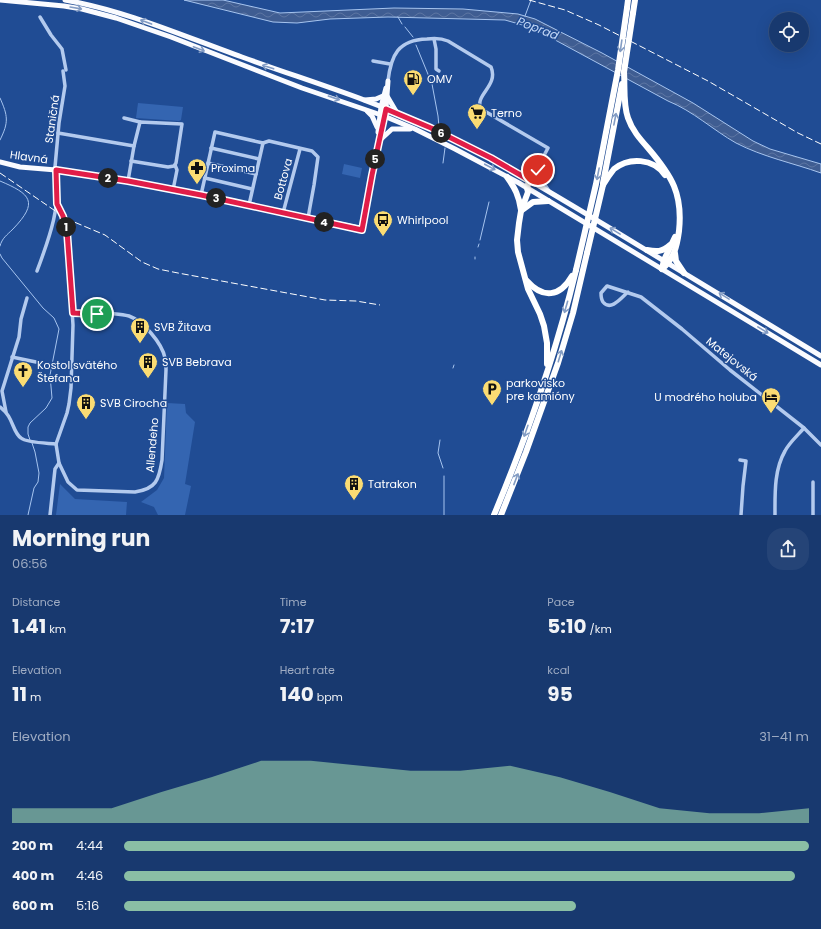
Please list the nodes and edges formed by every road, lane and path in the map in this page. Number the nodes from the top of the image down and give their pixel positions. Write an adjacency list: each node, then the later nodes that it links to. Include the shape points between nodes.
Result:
1 (0, 0): 5 (main road)
2 (65, 0): 14 (main road, one-way to 2, via 128,15)
3 (628, 0): 61 (highway, one-way to 61, bridge, via 598,176)
4 (635, 0): 11 (highway, bridge)
5 (9, 1): 16 (main road, one-way to 16, via 70,7 116,18 302,88)
6 (40, 17): 23 (street, Staničná, via 62,49 65,86)
7 (434, 39): 9 (street, via 405,43 398,49); 10 (street, via 436,69); 34 (street, via 442,38 491,67 494,73 493,80 480,102 481,109 548,148)
8 (373, 60): 9 (street)
9 (390, 64): 12 (street)
10 (440, 71)
11 (624, 72): 43 (highway, one-way to 11); 58 (highway, via 628,118 672,181 678,197 680,221)
12 (388, 81): 13 (main road)
13 (385, 96): 14 (main road); 15 (main road); 17 (main road)
14 (363, 100): 15 (main road)
15 (383, 108): 17 (main road); 18 (main road)
16 (366, 109): 18 (main road); 22 (main road, via 376,122)
17 (398, 114): 36 (main road)
18 (382, 115): 21 (main road); 22 (main road); 24 (main road)
19 (124, 118): 20 (street)
20 (140, 122): 26 (street); 33 (street, via 182,124)
21 (415, 129): 24 (main road, via 392,129); 39 (main road, one-way to 39)
22 (378, 132): 24 (main road)
23 (58, 133): 26 (street); 37 (street, Staničná)
24 (379, 142): 55 (main road, Hlavná, via 362,230)
25 (263, 143): 27 (street, via 215,132); 28 (street, via 269,141); 29 (street)
26 (134, 146): 30 (street)
27 (211, 148): 29 (street); 32 (street)
28 (300, 149): 54 (street, Bottova); 55 (street, via 314,152 318,159)
29 (259, 159): 38 (street)
30 (131, 161): 33 (street, via 168,167); 42 (street)
31 (0, 162): 37 (main road, Hlavná)
32 (208, 163): 38 (street); 40 (street)
33 (175, 165): 46 (street, via 177,170)
34 (539, 165): 35 (street); 41 (street, via 534,177); 47 (street, via 543,182)
35 (534, 168): 36 (street, via 524,172); 41 (street)
36 (514, 171): 41 (main road)
37 (56, 172): 42 (main road, Hlavná); 51 (street, Staničná)
38 (256, 174): 45 (street)
39 (507, 177): 44 (main road); 49 (highway)
40 (205, 178): 45 (street); 48 (street)
41 (529, 180): 44 (highway); 47 (main road)
42 (128, 181): 46 (main road, Hlavná)
43 (603, 184): 56 (highway, via 620,165 638,160 656,166 664,172 676,198 678,209); 84 (highway, one-way to 43, bridge, via 558,363 573,313)
44 (527, 188): 49 (highway, via 522,190); 50 (main road); 53 (highway)
45 (252, 189): 52 (street)
46 (173, 190): 48 (main road, Hlavná)
47 (553, 194): 57 (main road, one-way to 47)
48 (201, 195): 52 (main road, Hlavná)
49 (520, 200): 53 (highway)
50 (548, 201): 53 (highway, via 533,202); 60 (main road)
51 (57, 204): 62 (street); 67 (street, Allendeho, via 67,231)
52 (249, 205): 54 (main road, Hlavná)
53 (521, 211): 64 (highway, via 517,240 519,259)
54 (284, 213): 55 (main road, Hlavná)
55 (308, 218)
56 (673, 243): 57 (highway, via 663,251); 59 (highway)
57 (647, 250): 59 (main road)
58 (674, 251): 59 (highway); 63 (highway, via 676,261)
59 (667, 262): 60 (highway); 63 (main road)
60 (662, 269): 71 (main road, one-way to 71)
61 (576, 270): 64 (highway, via 568,284 553,293 539,291); 72 (highway, one-way to 72)
62 (37, 271)
63 (684, 273): 68 (main road, one-way to 63)
64 (526, 280): 72 (highway, via 544,326)
65 (628, 292): 65 (street, Matejovská, via 607,286 601,292 602,301 605,304 614,304); 76 (street, Matejovská, via 641,297)
66 (27, 298): 69 (street)
67 (73, 313): 77 (street, Allendeho, via 70,396); 80 (street, Allendeho, via 129,316 141,322 155,338 165,357 166,370 162,460 157,481 150,488 135,492 77,490 68,482)
68 (821, 356)
69 (12, 357): 70 (street); 73 (street)
70 (36, 362)
71 (821, 365)
72 (547, 371): 83 (highway, one-way to 83, via 519,453)
73 (1, 392): 75 (street)
74 (0, 407): 75 (street)
75 (6, 412): 77 (street, via 20,438)
76 (804, 428): 78 (street, Matejovská); 86 (street, via 785,450 780,461 776,476)
77 (56, 444): 80 (street, Allendeho)
78 (821, 445)
79 (740, 460): 85 (street, via 748,462)
80 (59, 463): 82 (street, Allendeho, via 54,469)
81 (813, 482): 87 (street)
82 (50, 515)
83 (494, 515)
84 (502, 515)
85 (741, 515)
86 (775, 515)
87 (813, 515)

